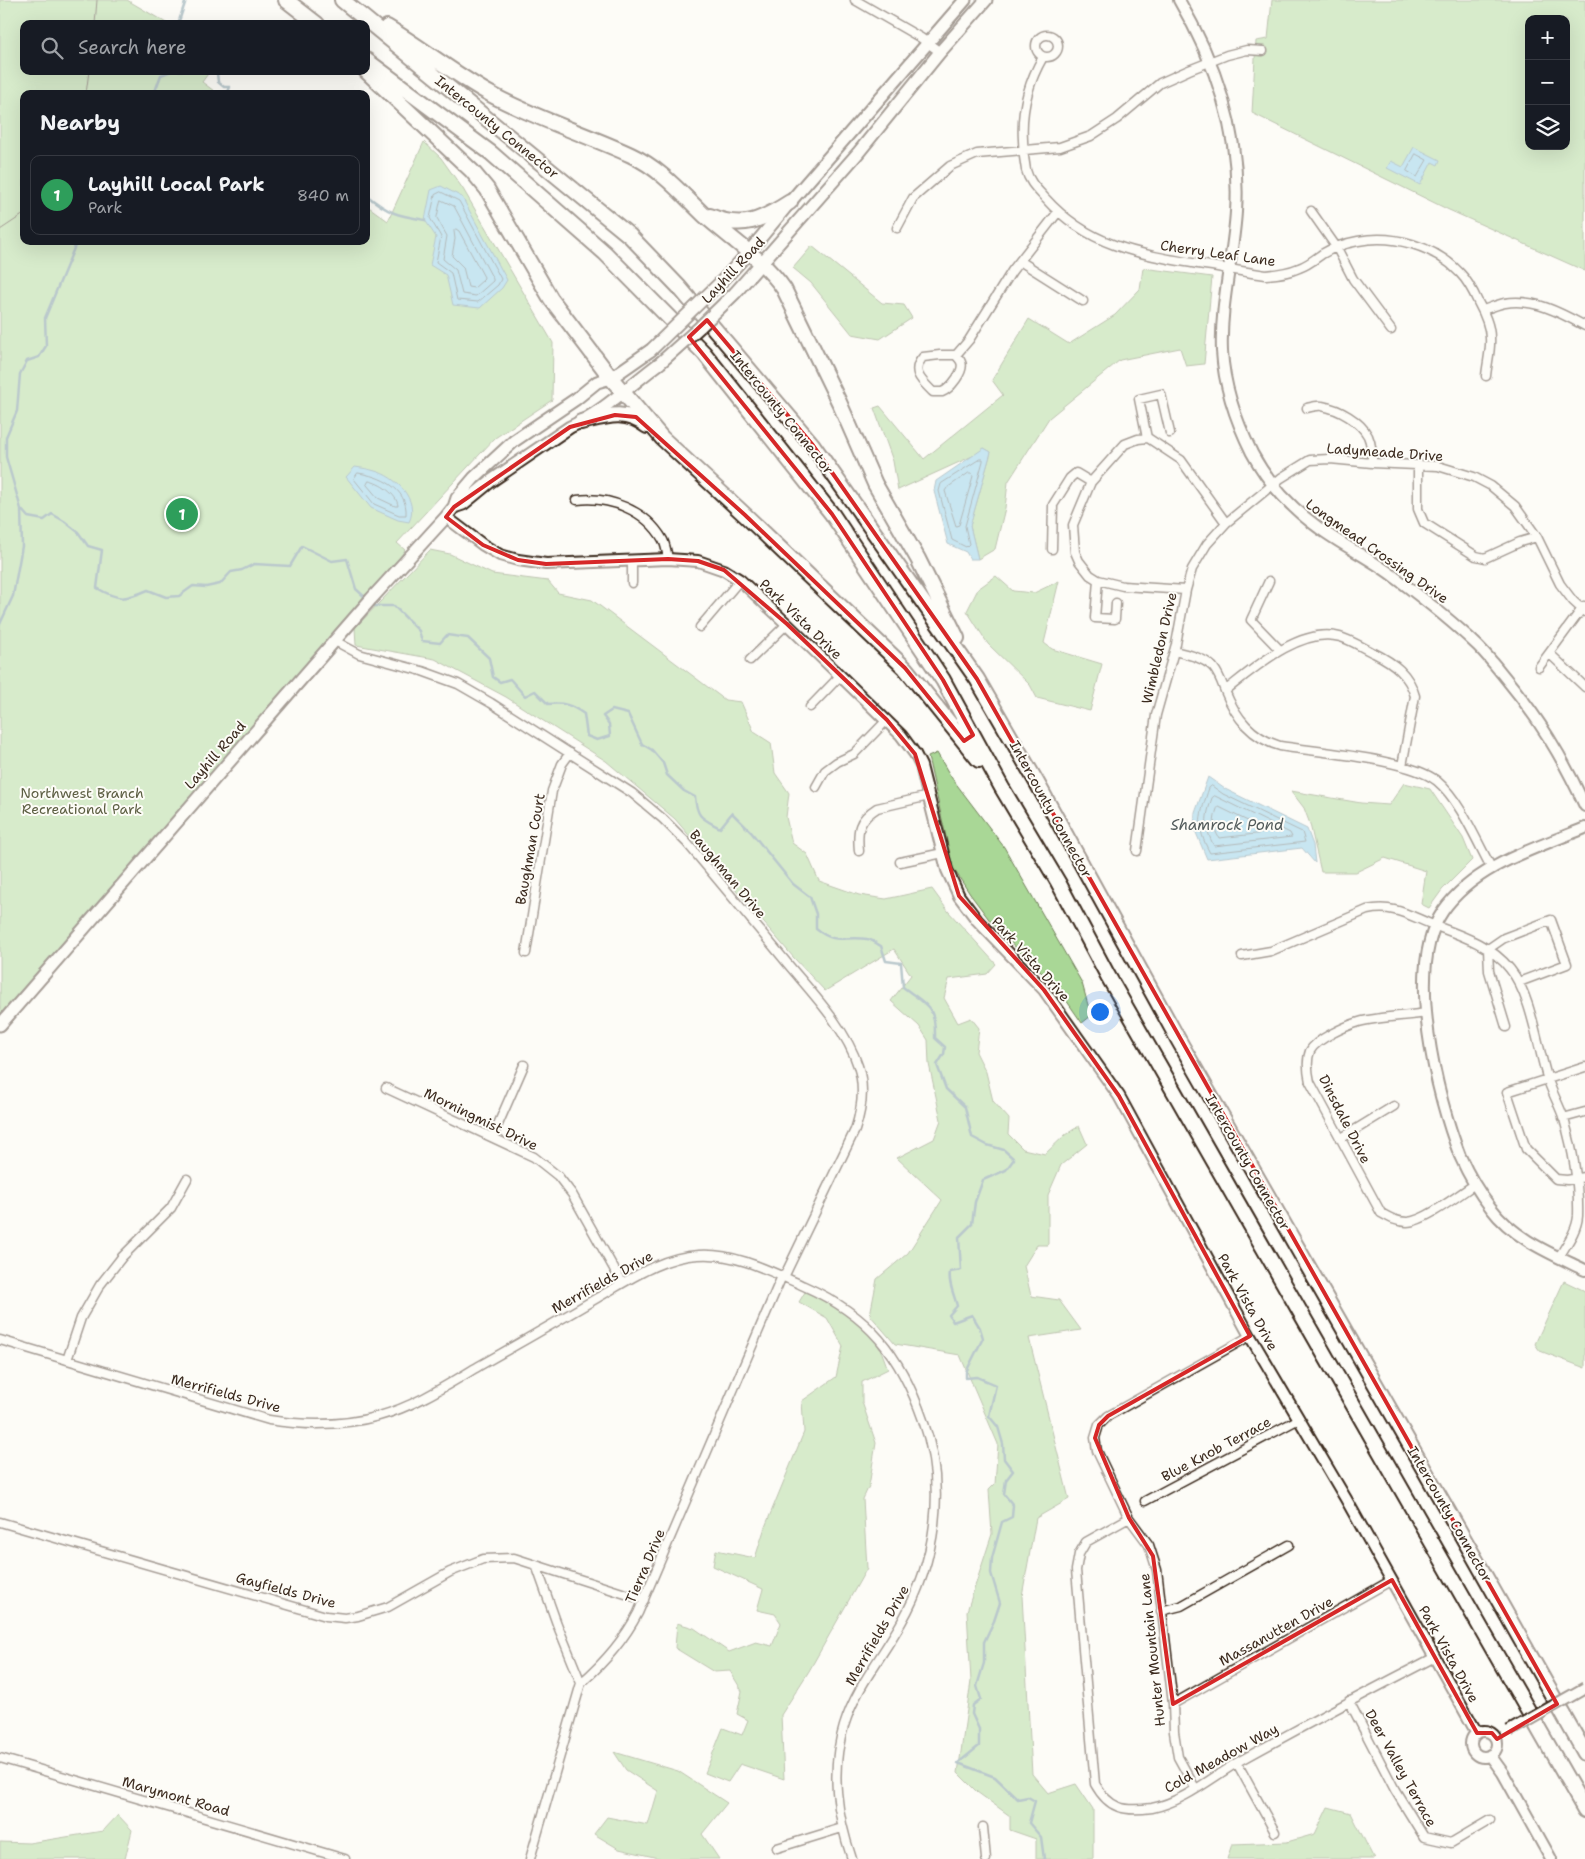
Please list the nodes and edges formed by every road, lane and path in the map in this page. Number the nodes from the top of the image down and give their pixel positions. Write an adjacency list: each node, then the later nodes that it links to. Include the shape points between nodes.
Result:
1 (286, 0): 7 (highway)
2 (856, 0): 10 (street)
3 (965, 0): 10 (main road, Layhill Road)
4 (986, 0): 12 (main road, Layhill Road)
5 (1179, 0): 14 (street, Longmead Crossing Drive)
6 (345, 2): 8 (highway, Intercounty Connector); 21 (highway, via 490,94 653,167)
7 (312, 20)
8 (367, 20)
9 (370, 23): 69 (highway, Intercounty Connector, via 630,236 680,287 812,444)
10 (928, 42): 12 (street); 18 (main road, Layhill Road)
11 (1263, 51): 14 (street, via 1247,50)
12 (940, 52): 26 (main road, Layhill Road, via 858,153)
13 (1043, 56): 17 (street, Cherry Leaf Lane, via 1034,71 1025,99)
14 (1210, 60): 17 (street, via 1160,83 1117,119 1090,136 1060,147); 27 (street, Longmead Crossing Drive, via 1230,129 1236,181)
15 (370, 63): 77 (highway, Intercounty Connector, via 491,153 605,253 704,352 832,514 943,680)
16 (370, 75): 34 (highway, via 487,189 551,299)
17 (1023, 151): 20 (street, Cherry Leaf Lane, via 1026,171 1032,183); 22 (street, via 977,154 950,166 912,198)
18 (790, 202): 21 (highway, via 767,217 749,222 721,221); 24 (main road, Layhill Road)
19 (1311, 210): 23 (street)
20 (1058, 212): 25 (street); 27 (street, Cherry Leaf Lane, via 1088,233 1123,249)
21 (704, 214): 24 (highway)
22 (897, 228)
23 (1337, 248): 27 (street, Cherry Leaf Lane, via 1302,268 1283,274 1266,275); 29 (street, Cherry Leaf Lane, via 1357,241 1382,239 1427,249 1460,272); 31 (street, via 1353,279)
24 (748, 253): 26 (highway); 34 (main road, Layhill Road, bridge, via 651,350)
25 (1020, 261): 28 (street); 32 (street)
26 (761, 263): 35 (main road, Layhill Road, bridge, via 687,340); 69 (highway, via 784,289 875,484 918,559)
27 (1229, 269): 44 (street, Longmead Crossing Drive, via 1222,352 1226,380 1235,415 1252,453)
28 (1083, 301)
29 (1483, 310): 30 (street, via 1505,302 1529,303 1558,312); 33 (street, Cherry Leaf Lane, via 1490,338)
30 (1585, 326)
31 (1391, 330)
32 (956, 355): 32 (street, via 923,357 918,363 916,370 933,392 948,388 959,376 961,362)
33 (1486, 376)
34 (611, 378): 35 (highway); 46 (main road, Layhill Road, via 597,382 514,441 474,478 457,498)
35 (623, 392): 37 (main road, Layhill Road); 39 (highway)
36 (1307, 408): 41 (street, via 1321,405 1345,414 1361,426 1372,447)
37 (581, 422): 39 (highway, via 614,415 636,418); 46 (main road, Layhill Road, via 491,481 463,504)
38 (1170, 433): 40 (street, via 1161,394 1139,399)
39 (662, 438): 77 (highway, via 905,668)
40 (1147, 438): 43 (street, via 1125,444); 48 (street, via 1181,460)
41 (1372, 463): 42 (street, Ladymeade Drive); 44 (street, Ladymeade Drive, via 1310,460)
42 (1418, 466): 49 (street, Ladymeade Drive, via 1438,466 1491,486 1515,506); 49 (street, via 1418,509 1424,523 1476,556 1485,558)
43 (1091, 482): 50 (street, via 1076,473 1053,505); 54 (street, via 1073,526 1073,542 1079,561)
44 (1273, 484): 48 (street, Wimbledon Drive); 79 (street, Longmead Crossing Drive, via 1294,508 1320,529 1393,575 1480,647 1545,730)
45 (577, 500): 51 (street, via 591,498 620,504 636,512 663,540)
46 (454, 507): 47 (main road, Layhill Road)
47 (446, 517): 52 (street, Park Vista Drive, via 483,545 518,560 546,564); 62 (main road, Layhill Road)
48 (1226, 523): 57 (street, Wimbledon Drive, via 1201,552)
49 (1537, 538): 59 (street, Ladymeade Drive, via 1560,584)
50 (1052, 549)
51 (668, 559): 52 (street, Park Vista Drive); 53 (street, Park Vista Drive, via 698,561 724,570)
52 (632, 560): 56 (street)
53 (740, 580): 60 (street, Park Vista Drive); 61 (street)
54 (1098, 580): 57 (street, via 1123,586); 58 (street, via 1095,618 1115,619)
55 (1269, 582): 63 (street, via 1251,620)
56 (632, 583)
57 (1186, 590): 64 (street, Wimbledon Drive)
58 (1116, 603)
59 (1584, 609): 65 (street)
60 (787, 624): 66 (street); 68 (street, Park Vista Drive)
61 (700, 627)
62 (335, 641): 74 (street, Baughman Drive, via 359,654 422,670 458,684); 92 (main road, Layhill Road)
63 (1280, 650): 71 (street); 75 (street, via 1298,641 1323,636 1339,637 1390,661 1406,676 1415,696)
64 (1174, 651): 71 (street, via 1200,659 1212,667); 82 (street, Wimbledon Drive, via 1156,715)
65 (1550, 654): 67 (street); 70 (street)
66 (750, 660)
67 (1539, 667)
68 (840, 676): 72 (street); 73 (street, Park Vista Drive)
69 (977, 679): 130 (highway, Intercounty Connector)
70 (1585, 687)
71 (1225, 691): 75 (street, via 1236,715 1251,732 1268,743)
72 (810, 707)
73 (887, 720): 76 (street, via 854,754 824,771); 78 (street, Park Vista Drive, via 915,754)
74 (570, 753): 88 (street, Baughman Court, via 562,764 552,791); 109 (street, Baughman Drive, via 632,793 686,842 816,998 853,1051 861,1078 862,1104 855,1130)
75 (1402, 766): 85 (street, via 1438,782 1455,802)
76 (816, 787)
77 (1002, 788): 135 (highway, Intercounty Connector)
78 (929, 796): 81 (street, via 871,812 860,824); 83 (street, Park Vista Drive)
79 (1585, 806)
80 (1585, 828): 85 (street)
81 (859, 851)
82 (1137, 851)
83 (943, 853): 84 (street); 111 (street, Park Vista Drive, via 959,896 977,920 1044,990 1119,1096)
84 (900, 862)
85 (1492, 869): 86 (street, via 1461,891)
86 (1435, 926): 87 (street); 89 (street, via 1396,910 1379,908 1367,910 1270,951); 91 (street, via 1426,955)
87 (1488, 949): 90 (street, via 1510,969); 90 (street, via 1504,938 1552,920 1567,964); 93 (street, via 1489,971)
88 (526, 953)
89 (1242, 956)
90 (1518, 982): 96 (street)
91 (1427, 1013): 102 (street, Dinsdale Drive, via 1359,1022 1326,1036 1310,1051 1307,1071 1310,1082); 105 (street, via 1434,1067 1444,1107 1461,1158)
92 (0, 1025)
93 (1506, 1027)
94 (524, 1065): 101 (street)
95 (1585, 1066): 96 (street)
96 (1548, 1079): 100 (street); 104 (street, via 1507,1092 1526,1149 1556,1179)
97 (386, 1088): 101 (street, Morningmist Drive)
98 (1394, 1106): 102 (street)
99 (1585, 1112): 100 (street)
100 (1564, 1118): 104 (street)
101 (493, 1136): 110 (street, Morningmist Drive, via 534,1157 558,1176 572,1194)
102 (1340, 1139): 105 (street, Dinsdale Drive, via 1381,1213 1396,1221 1422,1218)
103 (188, 1178): 113 (street, via 172,1208 122,1257 100,1284 81,1318)
104 (1581, 1178): 106 (street)
105 (1475, 1184): 107 (street, via 1511,1229)
106 (1582, 1219): 107 (street)
107 (1558, 1257): 108 (street)
108 (1585, 1270)
109 (783, 1276): 110 (street, Merrifields Drive, via 736,1259 703,1254 659,1263); 121 (street, Tierra Drive); 138 (street, Merrifields Drive, via 828,1297 861,1320 884,1342 910,1386 932,1454 936,1496 933,1535 924,1572 901,1624 858,1690 844,1726 836,1773)
110 (622, 1283): 113 (street, Merrifields Drive, via 421,1399 380,1416 338,1424 269,1420)
111 (1250, 1336): 114 (street, Park Vista Drive); 116 (street, Hunter Mountain Lane, via 1108,1416 1099,1425 1095,1438 1097,1451)
112 (0, 1340): 113 (street, Merrifields Drive)
113 (67, 1360)
114 (1299, 1419): 115 (street, Blue Knob Terrace); 120 (street, Park Vista Drive)
115 (1145, 1501)
116 (1130, 1518): 122 (street, Hunter Mountain Lane, via 1153,1556); 134 (street, Cold Meadow Way, via 1086,1542 1079,1554 1076,1570 1095,1784 1102,1797 1125,1810 1173,1802)
117 (0, 1522): 119 (street, Gayfields Drive, via 326,1616 345,1618 388,1607 450,1572 483,1559 514,1558)
118 (1289, 1545): 122 (street, via 1181,1606)
119 (536, 1566): 121 (street, Gayfields Drive); 124 (street)
120 (1392, 1580): 123 (street, Park Vista Drive); 127 (street, Massanutten Drive)
121 (644, 1600): 124 (street, Tierra Drive, via 630,1629)
122 (1162, 1611): 127 (street, Hunter Mountain Lane)
123 (1435, 1657): 126 (street, Cold Meadow Way); 128 (street, Park Vista Drive)
124 (581, 1683): 142 (street, Tierra Drive)
125 (1585, 1688): 129 (street, bridge)
126 (1349, 1701): 133 (street, Cold Meadow Way); 136 (street, Deer Valley Terrace, via 1395,1790 1424,1837 1451,1843)
127 (1172, 1704): 134 (street, Hunter Mountain Lane, via 1178,1757)
128 (1477, 1733): 129 (street, via 1492,1733); 131 (street, via 1471,1744 1474,1752)
129 (1497, 1739): 131 (street, via 1496,1749)
130 (1585, 1754)
131 (1490, 1755): 145 (street)
132 (0, 1758): 141 (street, Marymont Road)
133 (1237, 1763): 134 (street, Cold Meadow Way); 139 (street)
134 (1195, 1788)
135 (1585, 1810)
136 (1490, 1820)
137 (983, 1826): 144 (street)
138 (842, 1828): 140 (street); 143 (street, Merrifields Drive)
139 (1275, 1832)
140 (777, 1848)
141 (345, 1859)
142 (530, 1859)
143 (852, 1859)
144 (986, 1859)
145 (1551, 1859)

